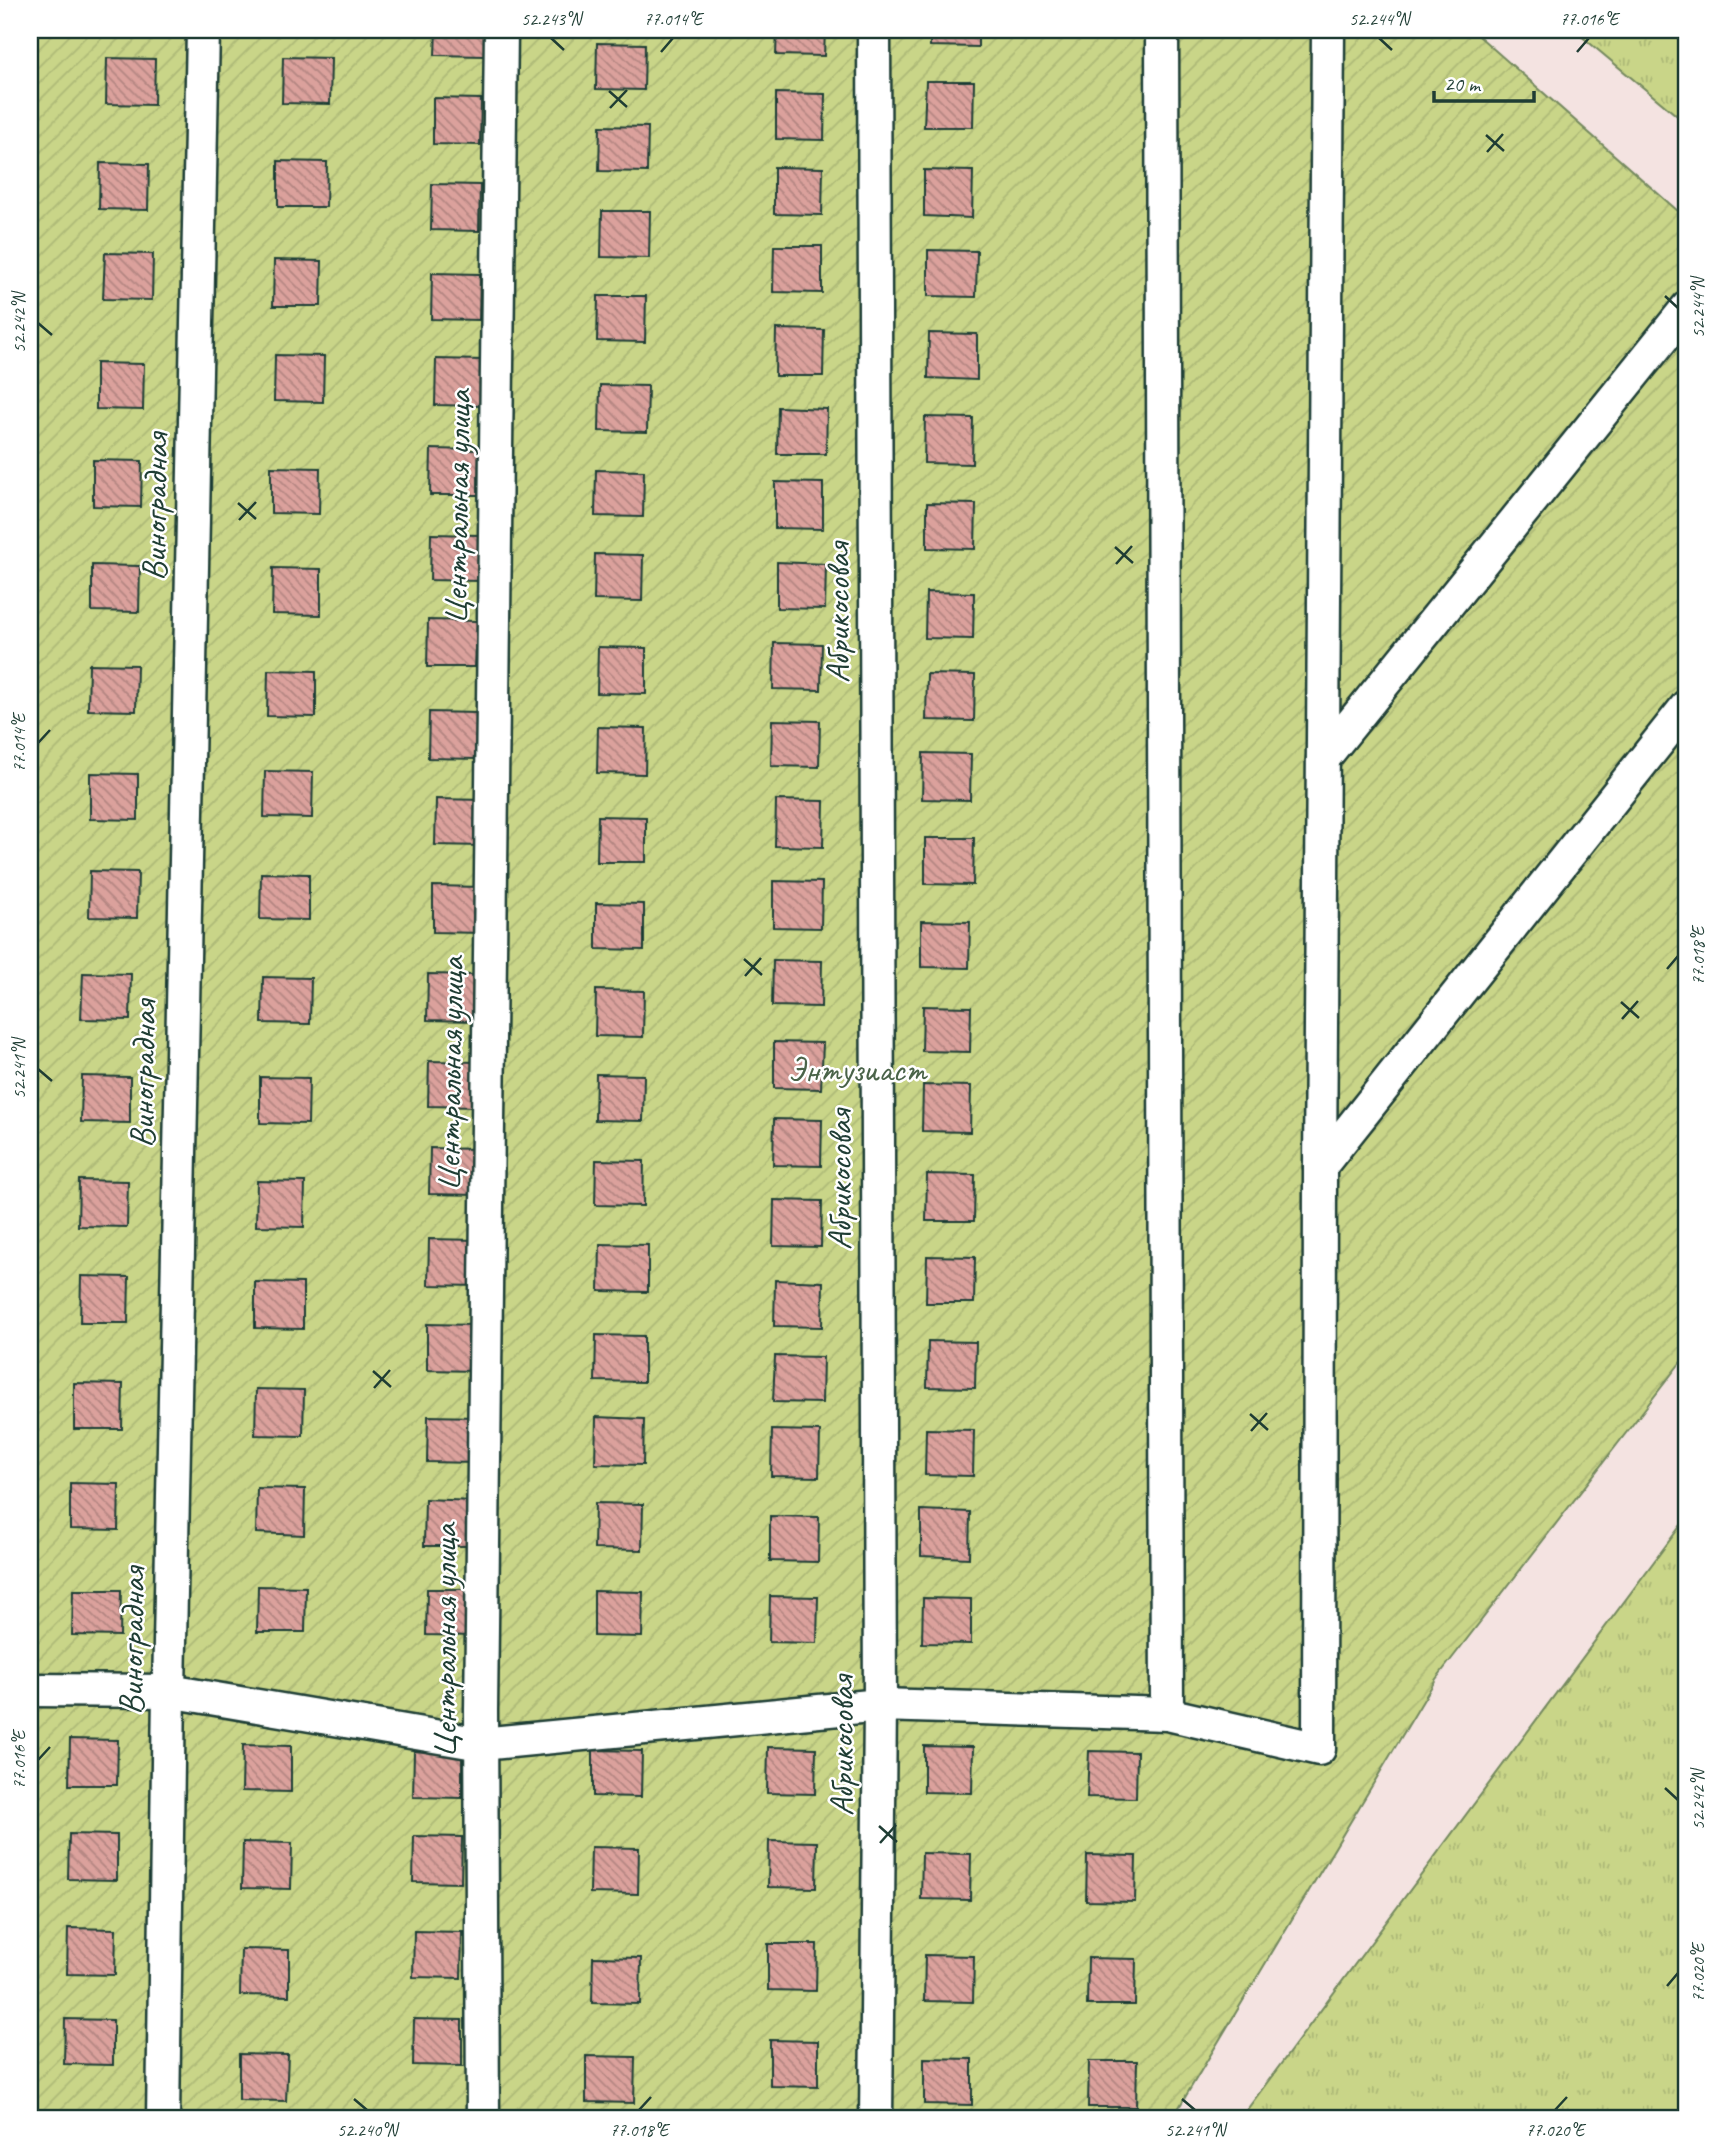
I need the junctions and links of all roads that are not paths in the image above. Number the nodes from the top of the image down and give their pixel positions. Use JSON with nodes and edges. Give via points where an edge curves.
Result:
{"nodes":[{"id":1,"x":203,"y":30,"type":"edge"},
{"id":2,"x":501,"y":30,"type":"edge"},
{"id":3,"x":874,"y":30,"type":"edge"},
{"id":4,"x":1162,"y":30,"type":"edge"},
{"id":5,"x":1328,"y":30,"type":"edge"},
{"id":6,"x":1687,"y":308,"type":"edge"},
{"id":7,"x":1687,"y":706,"type":"edge"},
{"id":8,"x":1323,"y":759,"type":"junction"},
{"id":9,"x":1320,"y":1167,"type":"junction"},
{"id":10,"x":30,"y":1690,"type":"edge"},
{"id":11,"x":169,"y":1691,"type":"junction"},
{"id":12,"x":880,"y":1705,"type":"junction"},
{"id":13,"x":1167,"y":1714,"type":"junction"},
{"id":14,"x":481,"y":1744,"type":"junction"},
{"id":15,"x":163,"y":2119,"type":"edge"},
{"id":16,"x":483,"y":2119,"type":"edge"},
{"id":17,"x":876,"y":2119,"type":"edge"}],
"edges":[{"from":1,"to":11,"type":"street","name":"Виноградная"},
{"from":2,"to":14,"type":"street","name":"Центральная улица"},
{"from":3,"to":12,"type":"street","name":"Абрикосовая"},
{"from":4,"to":13,"type":"street"},
{"from":5,"to":8,"type":"street"},
{"from":6,"to":8,"type":"street"},
{"from":7,"to":9,"type":"street"},
{"from":8,"to":9,"type":"street"},
{"from":9,"to":13,"type":"street","via":[[1319,1749]]},
{"from":10,"to":11,"type":"street"},
{"from":11,"to":14,"type":"street"},
{"from":11,"to":15,"type":"street","name":"Виноградная"},
{"from":12,"to":13,"type":"street"},
{"from":12,"to":14,"type":"street"},
{"from":12,"to":17,"type":"street","name":"Абрикосовая"},
{"from":14,"to":16,"type":"street","name":"Центральная улица"}]}
